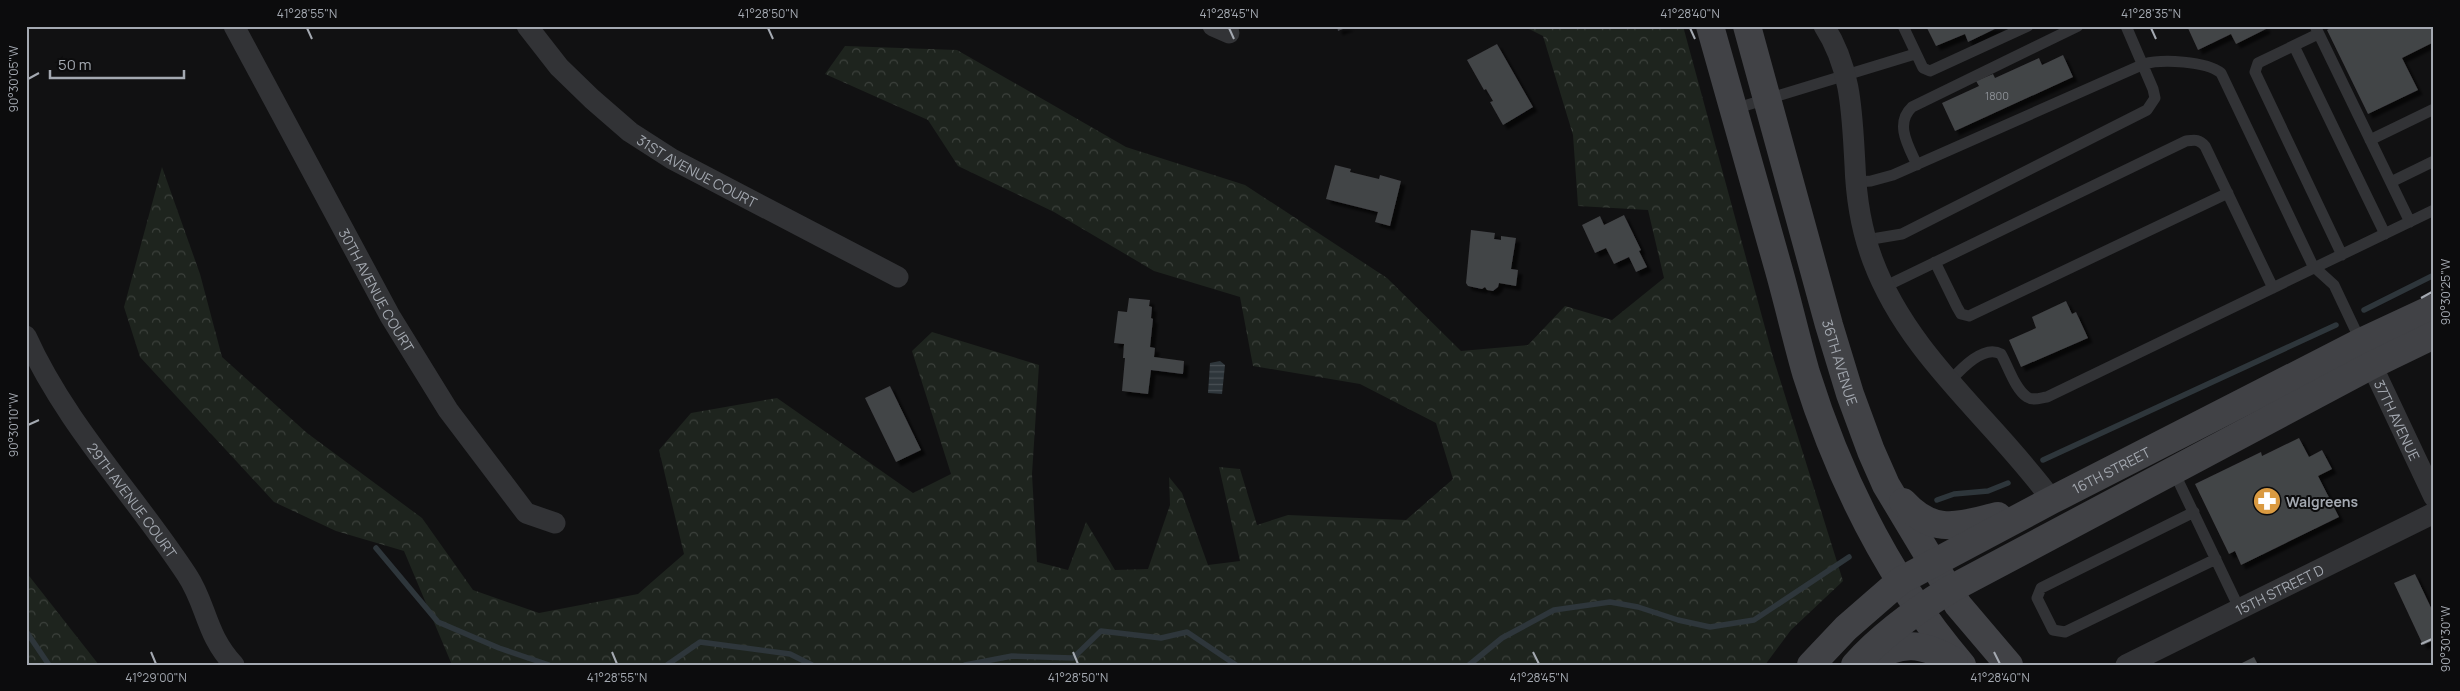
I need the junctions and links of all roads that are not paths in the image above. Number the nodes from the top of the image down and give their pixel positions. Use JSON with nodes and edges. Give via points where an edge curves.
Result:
{"nodes":[{"id":1,"x":234,"y":26,"type":"edge"},
{"id":2,"x":527,"y":26,"type":"edge"},
{"id":3,"x":1710,"y":26,"type":"edge"},
{"id":4,"x":1747,"y":26,"type":"edge"},
{"id":5,"x":1824,"y":26,"type":"edge"},
{"id":6,"x":1903,"y":26,"type":"edge"},
{"id":7,"x":2028,"y":26,"type":"edge"},
{"id":8,"x":2078,"y":26,"type":"edge"},
{"id":9,"x":2126,"y":26,"type":"edge"},
{"id":10,"x":2316,"y":30,"type":"edge"},
{"id":11,"x":2294,"y":46,"type":"junction"},
{"id":12,"x":1916,"y":54,"type":"junction"},
{"id":13,"x":2144,"y":64,"type":"junction"},
{"id":14,"x":1847,"y":76,"type":"junction"},
{"id":15,"x":1768,"y":99,"type":"junction"},
{"id":16,"x":2434,"y":108,"type":"edge"},
{"id":17,"x":1734,"y":109,"type":"junction"},
{"id":18,"x":2370,"y":140,"type":"junction"},
{"id":19,"x":2434,"y":161,"type":"edge"},
{"id":20,"x":1917,"y":165,"type":"junction"},
{"id":21,"x":1857,"y":182,"type":"junction"},
{"id":22,"x":2391,"y":182,"type":"junction"},
{"id":23,"x":2228,"y":193,"type":"junction"},
{"id":24,"x":2434,"y":210,"type":"edge"},
{"id":25,"x":2410,"y":222,"type":"junction"},
{"id":26,"x":2384,"y":234,"type":"junction"},
{"id":27,"x":1866,"y":240,"type":"junction"},
{"id":28,"x":2342,"y":255,"type":"junction"},
{"id":29,"x":1935,"y":262,"type":"junction"},
{"id":30,"x":2315,"y":268,"type":"junction"},
{"id":31,"x":898,"y":277,"type":"dead end"},
{"id":32,"x":1884,"y":287,"type":"junction"},
{"id":33,"x":2273,"y":288,"type":"junction"},
{"id":34,"x":2434,"y":308,"type":"edge"},
{"id":35,"x":2434,"y":335,"type":"edge"},
{"id":36,"x":26,"y":336,"type":"edge"},
{"id":37,"x":2366,"y":354,"type":"junction"},
{"id":38,"x":1950,"y":380,"type":"junction"},
{"id":39,"x":2174,"y":472,"type":"junction"},
{"id":40,"x":1886,"y":485,"type":"junction"},
{"id":41,"x":2434,"y":497,"type":"edge"},
{"id":42,"x":2045,"y":503,"type":"junction"},
{"id":43,"x":2194,"y":512,"type":"junction"},
{"id":44,"x":2434,"y":513,"type":"edge"},
{"id":45,"x":555,"y":523,"type":"dead end"},
{"id":46,"x":2216,"y":559,"type":"junction"},
{"id":47,"x":1933,"y":562,"type":"junction"},
{"id":48,"x":1900,"y":580,"type":"junction"},
{"id":49,"x":1949,"y":590,"type":"junction"},
{"id":50,"x":2239,"y":608,"type":"junction"},
{"id":51,"x":1917,"y":610,"type":"junction"},
{"id":52,"x":234,"y":665,"type":"edge"},
{"id":53,"x":1811,"y":665,"type":"edge"},
{"id":54,"x":1855,"y":665,"type":"edge"},
{"id":55,"x":1861,"y":665,"type":"edge"},
{"id":56,"x":1962,"y":665,"type":"edge"},
{"id":57,"x":2009,"y":665,"type":"edge"},
{"id":58,"x":2126,"y":665,"type":"edge"}],
"edges":[{"from":1,"to":45,"type":"street","name":"30TH AVENUE COURT","via":[[390,316],[448,410],[526,513]]},
{"from":2,"to":31,"type":"street","name":"31ST AVENUE COURT","via":[[559,67],[630,132],[672,159]]},
{"from":3,"to":17,"type":"main road"},
{"from":4,"to":15,"type":"main road","name":"36TH AVENUE"},
{"from":5,"to":14,"type":"street"},
{"from":6,"to":12,"type":"lane"},
{"from":7,"to":12,"type":"lane","via":[[1935,71],[1923,68]]},
{"from":8,"to":20,"type":"lane","via":[[1912,107],[1903,122],[1904,135]]},
{"from":9,"to":13,"type":"lane"},
{"from":10,"to":11,"type":"lane"},
{"from":10,"to":18,"type":"lane"},
{"from":11,"to":26,"type":"lane"},
{"from":11,"to":28,"type":"lane","via":[[2258,63],[2255,72]]},
{"from":12,"to":14,"type":"lane"},
{"from":13,"to":20,"type":"lane"},
{"from":13,"to":27,"type":"lane","via":[[2155,98],[2147,110],[1902,234]]},
{"from":13,"to":30,"type":"lane","via":[[2207,65],[2220,73]]},
{"from":14,"to":15,"type":"lane"},
{"from":14,"to":21,"type":"street","via":[[1853,112]]},
{"from":15,"to":17,"type":"lane"},
{"from":15,"to":40,"type":"main road","name":"36TH AVENUE","via":[[1850,394]]},
{"from":16,"to":18,"type":"lane"},
{"from":17,"to":48,"type":"main road","via":[[1806,373],[1828,436],[1854,496]]},
{"from":18,"to":22,"type":"lane"},
{"from":19,"to":22,"type":"lane"},
{"from":20,"to":21,"type":"lane","via":[[1871,182]]},
{"from":21,"to":27,"type":"street"},
{"from":22,"to":25,"type":"lane"},
{"from":23,"to":29,"type":"lane","via":[[2206,146],[2201,141],[2186,142]]},
{"from":23,"to":29,"type":"lane","via":[[1969,316],[1961,314]]},
{"from":23,"to":33,"type":"lane"},
{"from":24,"to":25,"type":"lane"},
{"from":25,"to":26,"type":"lane"},
{"from":26,"to":28,"type":"lane"},
{"from":27,"to":32,"type":"street"},
{"from":28,"to":30,"type":"lane"},
{"from":29,"to":32,"type":"lane"},
{"from":30,"to":33,"type":"lane"},
{"from":30,"to":37,"type":"lane","via":[[2334,285]]},
{"from":32,"to":38,"type":"street","via":[[1896,313],[1915,340]]},
{"from":33,"to":38,"type":"lane","via":[[2035,400],[2027,398],[2001,354],[1996,351],[1975,359]]},
{"from":34,"to":37,"type":"main road","name":"16TH STREET"},
{"from":35,"to":37,"type":"main road","name":"16TH STREET"},
{"from":36,"to":52,"type":"street","name":"29TH AVENUE COURT","via":[[60,399],[188,576],[215,641]]},
{"from":37,"to":39,"type":"main road","name":"16TH STREET"},
{"from":37,"to":41,"type":"street","name":"37TH AVENUE"},
{"from":37,"to":42,"type":"main road","name":"16TH STREET"},
{"from":38,"to":42,"type":"street","via":[[2033,474]]},
{"from":39,"to":43,"type":"lane"},
{"from":39,"to":49,"type":"main road","name":"16TH STREET"},
{"from":40,"to":42,"type":"main road","via":[[1919,518],[1940,526],[1957,526]]},
{"from":40,"to":47,"type":"main road","name":"36TH AVENUE"},
{"from":42,"to":47,"type":"main road","name":"16TH STREET"},
{"from":43,"to":46,"type":"lane"},
{"from":43,"to":46,"type":"lane","via":[[2041,588],[2037,598],[2054,630],[2064,632]]},
{"from":44,"to":50,"type":"street","name":"15TH STREET D"},
{"from":46,"to":50,"type":"lane"},
{"from":47,"to":48,"type":"main road","name":"16TH STREET"},
{"from":47,"to":49,"type":"main road","name":"36TH AVENUE"},
{"from":48,"to":51,"type":"main road"},
{"from":48,"to":53,"type":"main road","name":"16TH STREET","via":[[1846,628]]},
{"from":49,"to":51,"type":"main road","name":"16TH STREET"},
{"from":49,"to":57,"type":"main road","name":"36TH AVENUE","via":[[1983,637]]},
{"from":50,"to":58,"type":"street","name":"15TH STREET D"},
{"from":51,"to":54,"type":"main road","name":"16TH STREET","via":[[1868,650]]},
{"from":51,"to":56,"type":"main road"},
{"from":55,"to":56,"type":"main road","via":[[1893,647],[1908,645],[1928,647]]}]}
